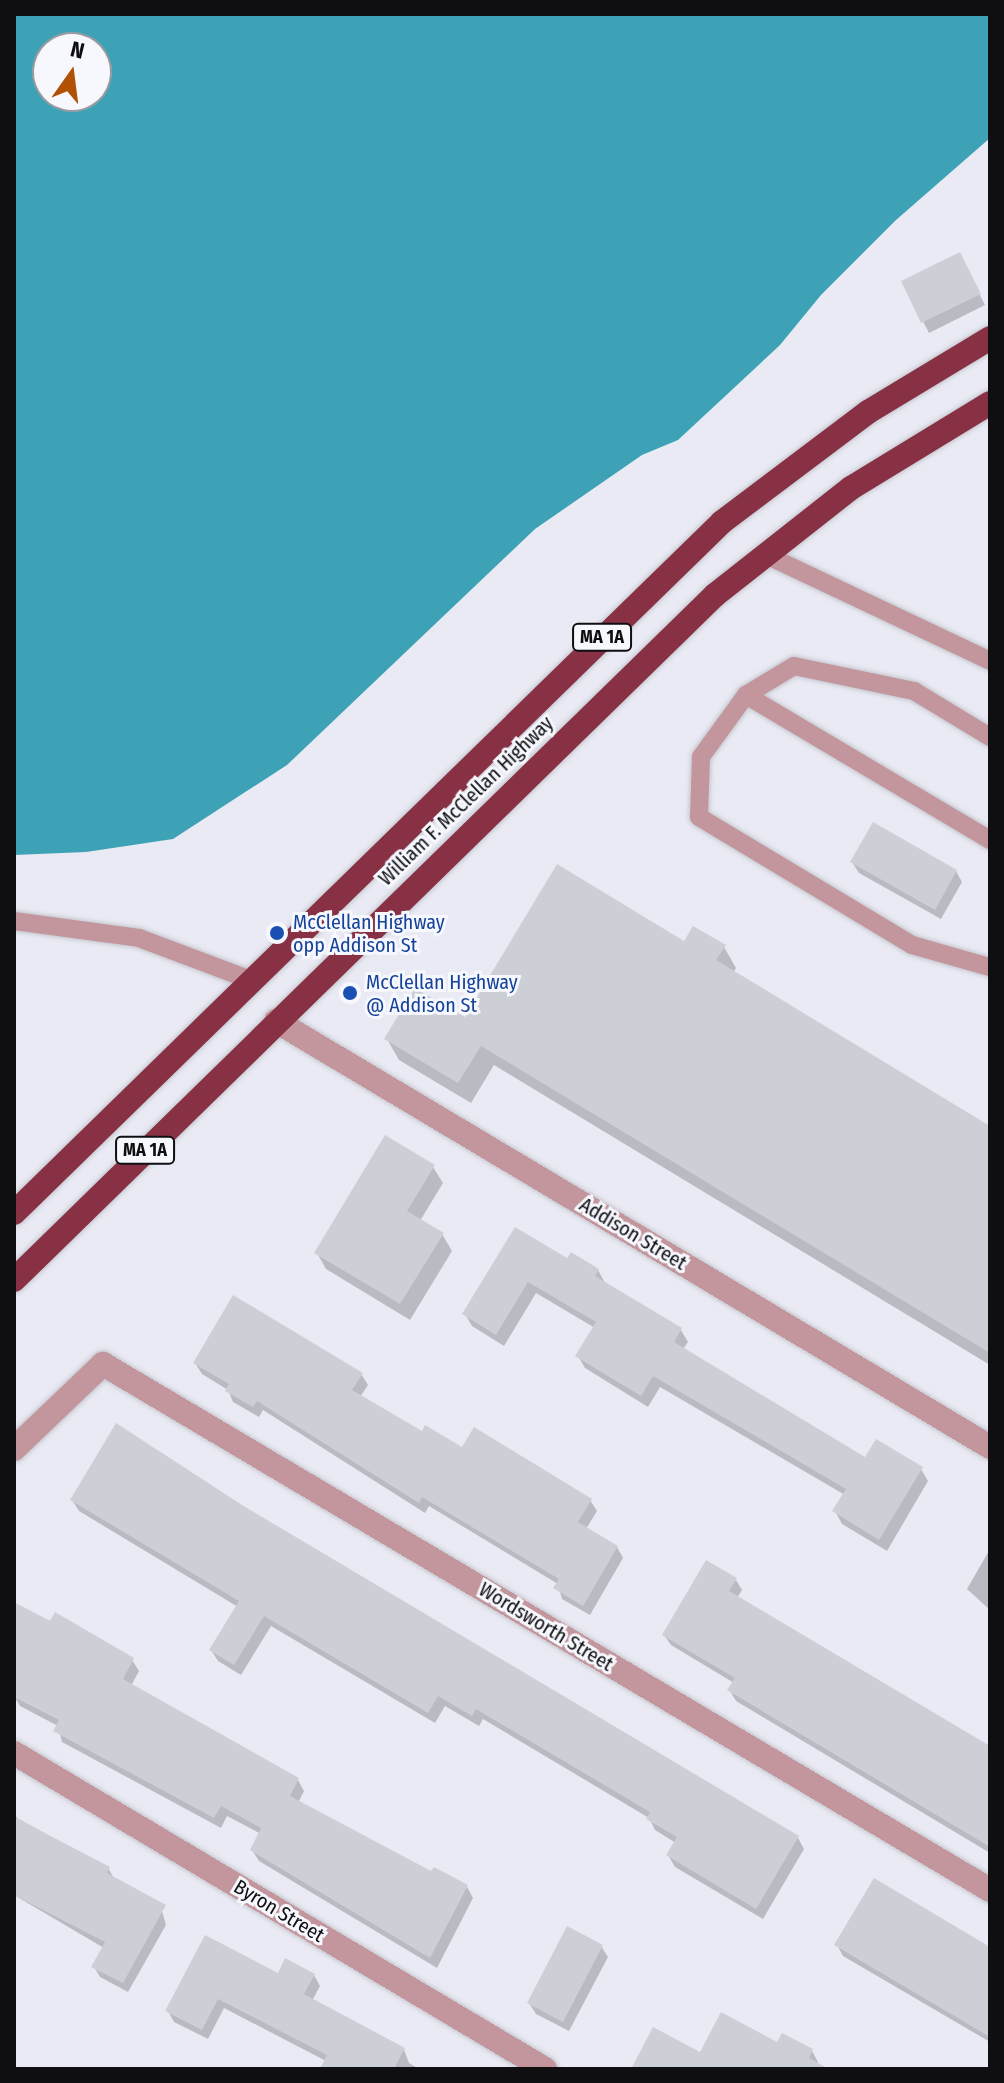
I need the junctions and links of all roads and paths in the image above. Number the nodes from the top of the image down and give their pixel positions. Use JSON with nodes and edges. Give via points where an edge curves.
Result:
{"nodes":[{"id":1,"x":990,"y":338,"type":"edge"},
{"id":2,"x":990,"y":403,"type":"edge"},
{"id":3,"x":764,"y":554,"type":"junction"},
{"id":4,"x":990,"y":661,"type":"edge"},
{"id":5,"x":746,"y":695,"type":"junction"},
{"id":6,"x":990,"y":737,"type":"edge"},
{"id":7,"x":990,"y":840,"type":"edge"},
{"id":8,"x":14,"y":921,"type":"edge"},
{"id":9,"x":990,"y":967,"type":"edge"},
{"id":10,"x":251,"y":980,"type":"junction"},
{"id":11,"x":276,"y":1021,"type":"junction"},
{"id":12,"x":14,"y":1213,"type":"edge"},
{"id":13,"x":14,"y":1280,"type":"edge"},
{"id":14,"x":990,"y":1447,"type":"edge"},
{"id":15,"x":14,"y":1449,"type":"edge"},
{"id":16,"x":14,"y":1753,"type":"edge"},
{"id":17,"x":990,"y":1890,"type":"edge"},
{"id":18,"x":545,"y":2069,"type":"edge"}],
"edges":[{"from":1,"to":10,"type":"highway","name":"William F. McClellan Highway","number":"MA 1A","via":[[868,412],[722,522]]},
{"from":2,"to":3,"type":"highway","name":"William F. McClellan Highway","number":"MA 1A","via":[[881,467]]},
{"from":3,"to":4,"type":"lane"},
{"from":3,"to":11,"type":"highway","name":"William F. McClellan Highway","number":"MA 1A","via":[[671,635]]},
{"from":5,"to":6,"type":"lane","via":[[794,666],[914,691]]},
{"from":5,"to":7,"type":"lane"},
{"from":5,"to":9,"type":"lane","via":[[701,757],[699,817],[912,945]]},
{"from":8,"to":10,"type":"lane","via":[[139,938]]},
{"from":10,"to":12,"type":"highway","name":"William F. McClellan Highway","number":"MA 1A"},
{"from":11,"to":13,"type":"highway","name":"William F. McClellan Highway","number":"MA 1A"},
{"from":11,"to":14,"type":"street","name":"Addison Street"},
{"from":15,"to":17,"type":"street","name":"Wordsworth Street","via":[[103,1364]]},
{"from":16,"to":18,"type":"street","name":"Byron Street"}]}
